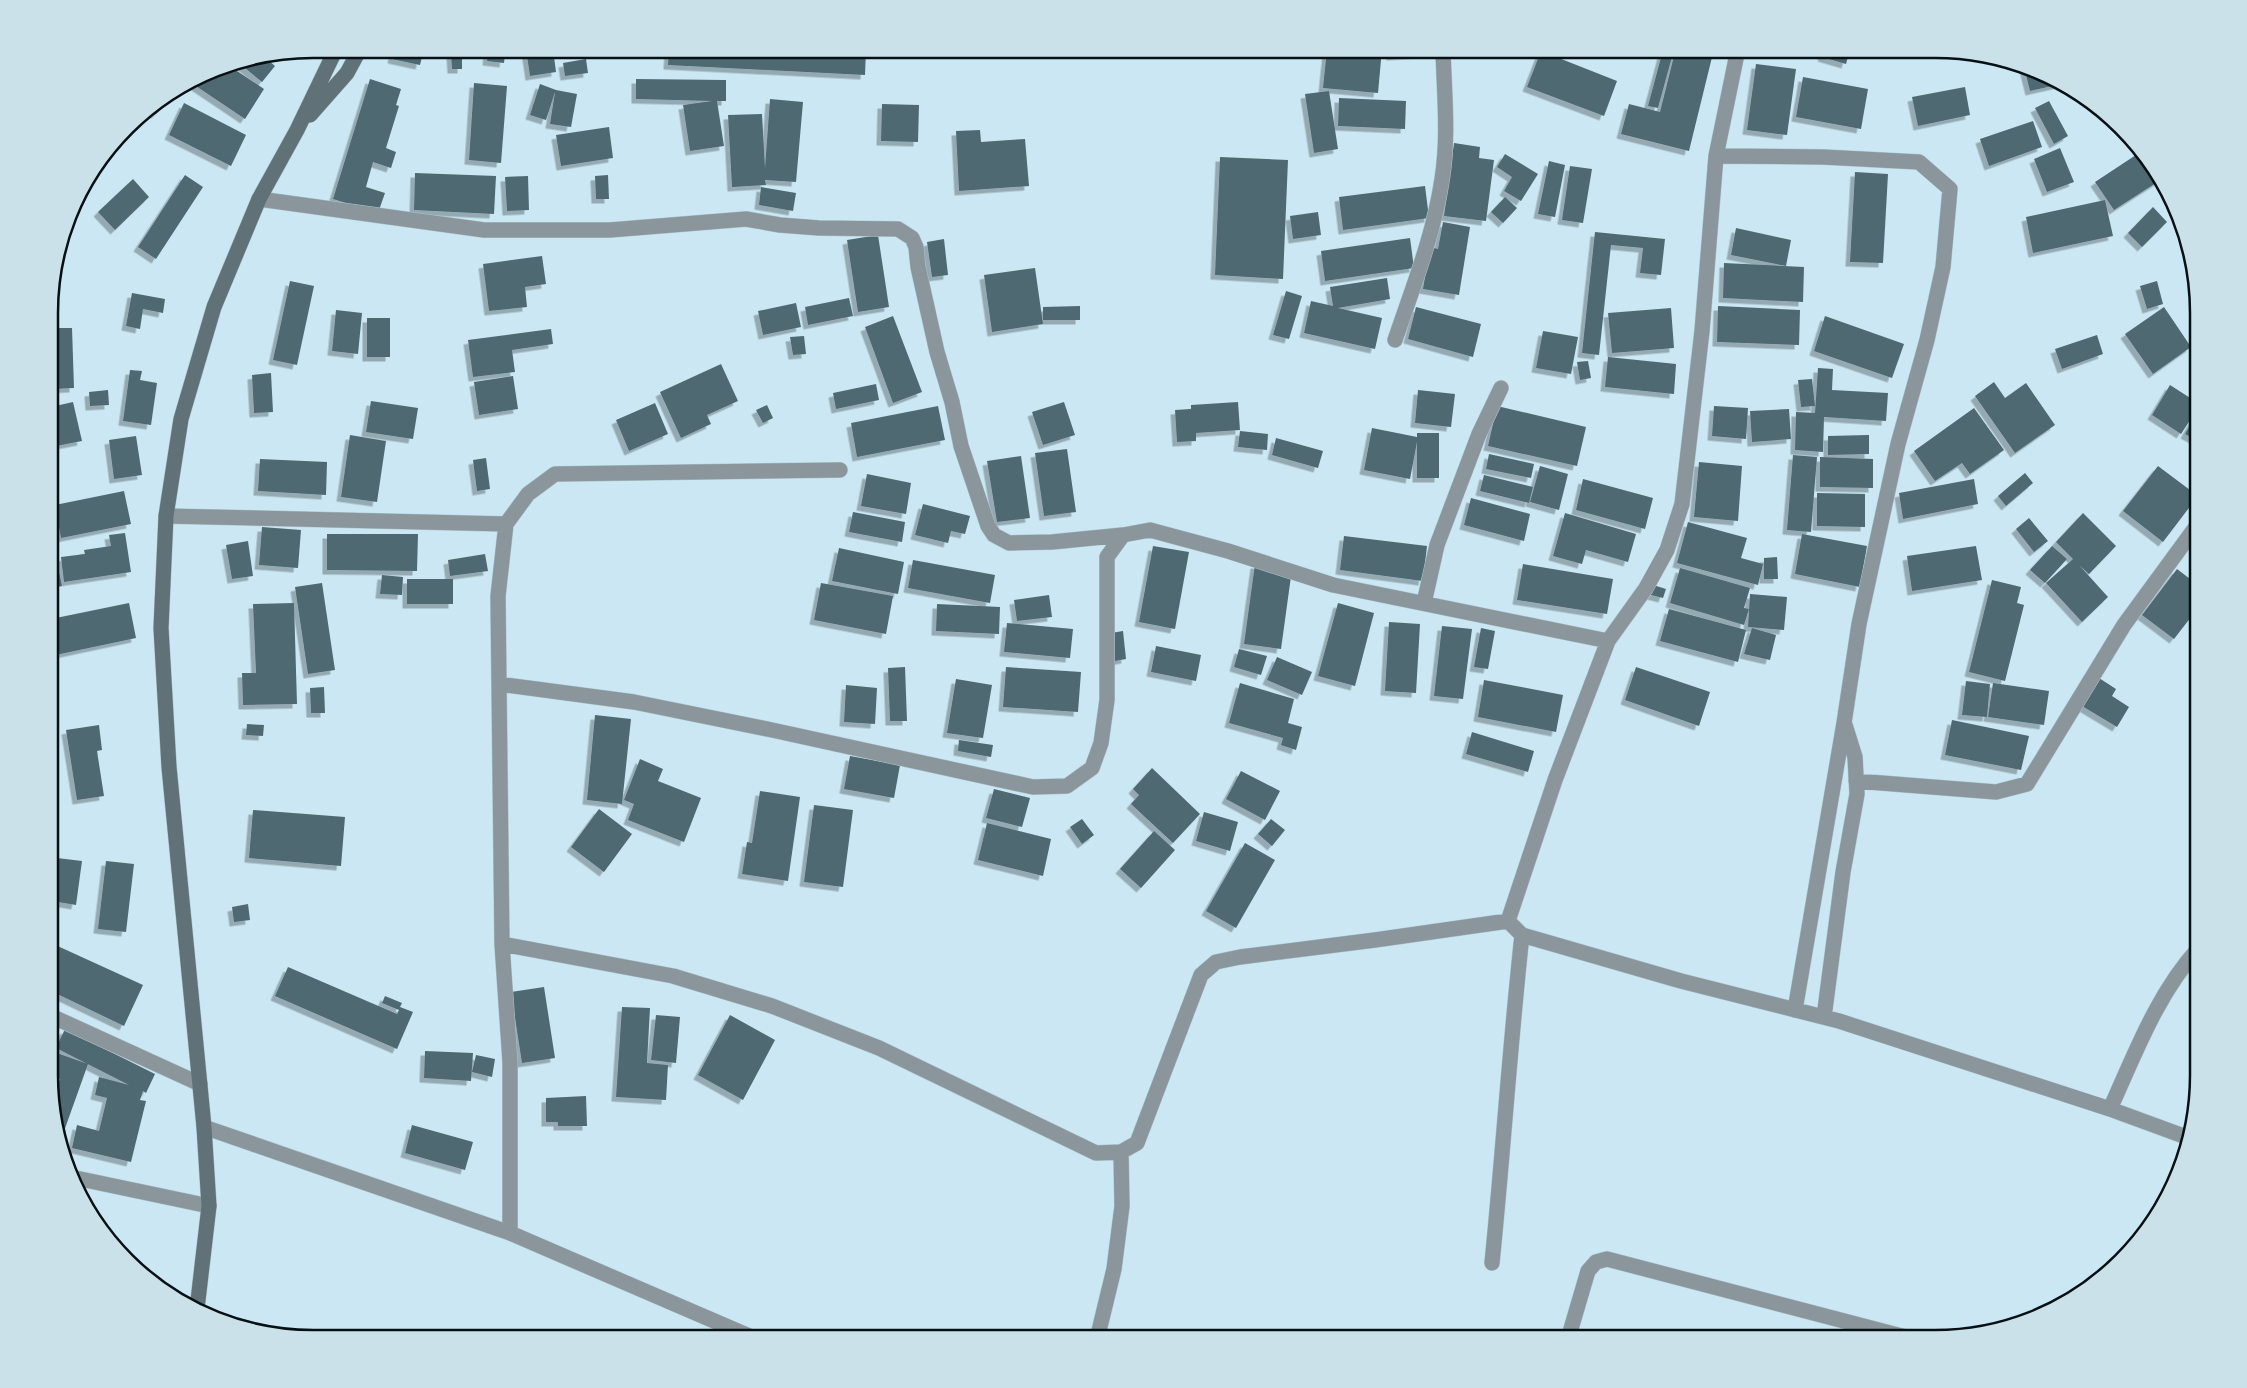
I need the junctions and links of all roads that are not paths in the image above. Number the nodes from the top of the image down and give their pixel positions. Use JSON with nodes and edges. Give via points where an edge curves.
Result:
{"nodes":[{"id":1,"x":332,"y":58,"type":"edge"},
{"id":2,"x":355,"y":58,"type":"edge"},
{"id":3,"x":1443,"y":58,"type":"edge"},
{"id":4,"x":1736,"y":58,"type":"edge"},
{"id":5,"x":298,"y":130,"type":"junction"},
{"id":6,"x":1716,"y":156,"type":"junction"},
{"id":7,"x":259,"y":199,"type":"junction"},
{"id":8,"x":1395,"y":340,"type":"dead end"},
{"id":9,"x":1501,"y":388,"type":"dead end"},
{"id":10,"x":840,"y":470,"type":"dead end"},
{"id":11,"x":166,"y":516,"type":"junction"},
{"id":12,"x":506,"y":524,"type":"junction"},
{"id":13,"x":2190,"y":535,"type":"edge"},
{"id":14,"x":1123,"y":536,"type":"junction"},
{"id":15,"x":1424,"y":604,"type":"junction"},
{"id":16,"x":1608,"y":641,"type":"junction"},
{"id":17,"x":499,"y":684,"type":"junction"},
{"id":18,"x":1844,"y":723,"type":"junction"},
{"id":19,"x":1856,"y":781,"type":"junction"},
{"id":20,"x":1508,"y":921,"type":"junction"},
{"id":21,"x":1522,"y":935,"type":"junction"},
{"id":22,"x":502,"y":944,"type":"junction"},
{"id":23,"x":2190,"y":957,"type":"edge"},
{"id":24,"x":1795,"y":1010,"type":"junction"},
{"id":25,"x":1824,"y":1017,"type":"junction"},
{"id":26,"x":58,"y":1019,"type":"edge"},
{"id":27,"x":200,"y":1084,"type":"junction"},
{"id":28,"x":2110,"y":1109,"type":"junction"},
{"id":29,"x":204,"y":1127,"type":"junction"},
{"id":30,"x":2183,"y":1136,"type":"edge"},
{"id":31,"x":1121,"y":1152,"type":"junction"},
{"id":32,"x":80,"y":1180,"type":"edge"},
{"id":33,"x":209,"y":1206,"type":"junction"},
{"id":34,"x":510,"y":1233,"type":"junction"},
{"id":35,"x":1492,"y":1264,"type":"dead end"},
{"id":36,"x":198,"y":1303,"type":"edge"},
{"id":37,"x":735,"y":1330,"type":"edge"},
{"id":38,"x":1099,"y":1330,"type":"edge"},
{"id":39,"x":1571,"y":1330,"type":"edge"},
{"id":40,"x":1878,"y":1330,"type":"edge"}],
"edges":[{"from":1,"to":5,"type":"main road"},
{"from":2,"to":5,"type":"main road"},
{"from":3,"to":8,"type":"street","via":[[1446,127],[1442,178],[1425,254]]},
{"from":4,"to":6,"type":"street"},
{"from":5,"to":7,"type":"main road"},
{"from":6,"to":16,"type":"street","via":[[1702,331],[1682,504],[1667,550],[1646,588]]},
{"from":6,"to":18,"type":"street","via":[[1919,162],[1950,189],[1943,267],[1898,444],[1859,624]]},
{"from":7,"to":11,"type":"main road","via":[[214,307],[181,419]]},
{"from":7,"to":14,"type":"street","via":[[484,230],[610,230],[746,219],[819,228],[898,229],[912,238],[916,247],[937,352],[961,446],[994,535],[1009,543]]},
{"from":9,"to":15,"type":"street","via":[[1479,434],[1437,545]]},
{"from":10,"to":12,"type":"street","via":[[555,474],[528,494]]},
{"from":11,"to":12,"type":"street"},
{"from":11,"to":27,"type":"main road","via":[[161,628],[168,757]]},
{"from":12,"to":17,"type":"street","via":[[498,596]]},
{"from":13,"to":19,"type":"street","via":[[2124,625],[2027,784],[1996,792]]},
{"from":14,"to":15,"type":"street","via":[[1150,530],[1332,585]]},
{"from":14,"to":17,"type":"street","via":[[1107,557],[1107,700],[1102,743],[1092,768],[1067,786],[1033,787],[634,702]]},
{"from":15,"to":16,"type":"street"},
{"from":16,"to":20,"type":"street"},
{"from":17,"to":22,"type":"street"},
{"from":18,"to":19,"type":"street","via":[[1855,758]]},
{"from":18,"to":24,"type":"street"},
{"from":19,"to":25,"type":"street"},
{"from":20,"to":21,"type":"street"},
{"from":20,"to":31,"type":"street","via":[[1240,956],[1216,962],[1201,975],[1137,1142]]},
{"from":21,"to":24,"type":"street"},
{"from":21,"to":35,"type":"street"},
{"from":22,"to":31,"type":"street","via":[[673,976],[772,1006],[879,1048],[1096,1153]]},
{"from":22,"to":34,"type":"street","via":[[510,1062]]},
{"from":23,"to":28,"type":"street","via":[[2178,970],[2146,1029]]},
{"from":24,"to":25,"type":"street"},
{"from":25,"to":28,"type":"street"},
{"from":26,"to":27,"type":"street"},
{"from":27,"to":29,"type":"main road"},
{"from":28,"to":30,"type":"street"},
{"from":29,"to":33,"type":"main road"},
{"from":29,"to":34,"type":"street"},
{"from":31,"to":38,"type":"street","via":[[1122,1206],[1114,1269]]},
{"from":32,"to":33,"type":"street"},
{"from":33,"to":36,"type":"main road"},
{"from":34,"to":37,"type":"street"},
{"from":39,"to":40,"type":"street","via":[[1588,1272],[1596,1262],[1607,1259]]}]}
